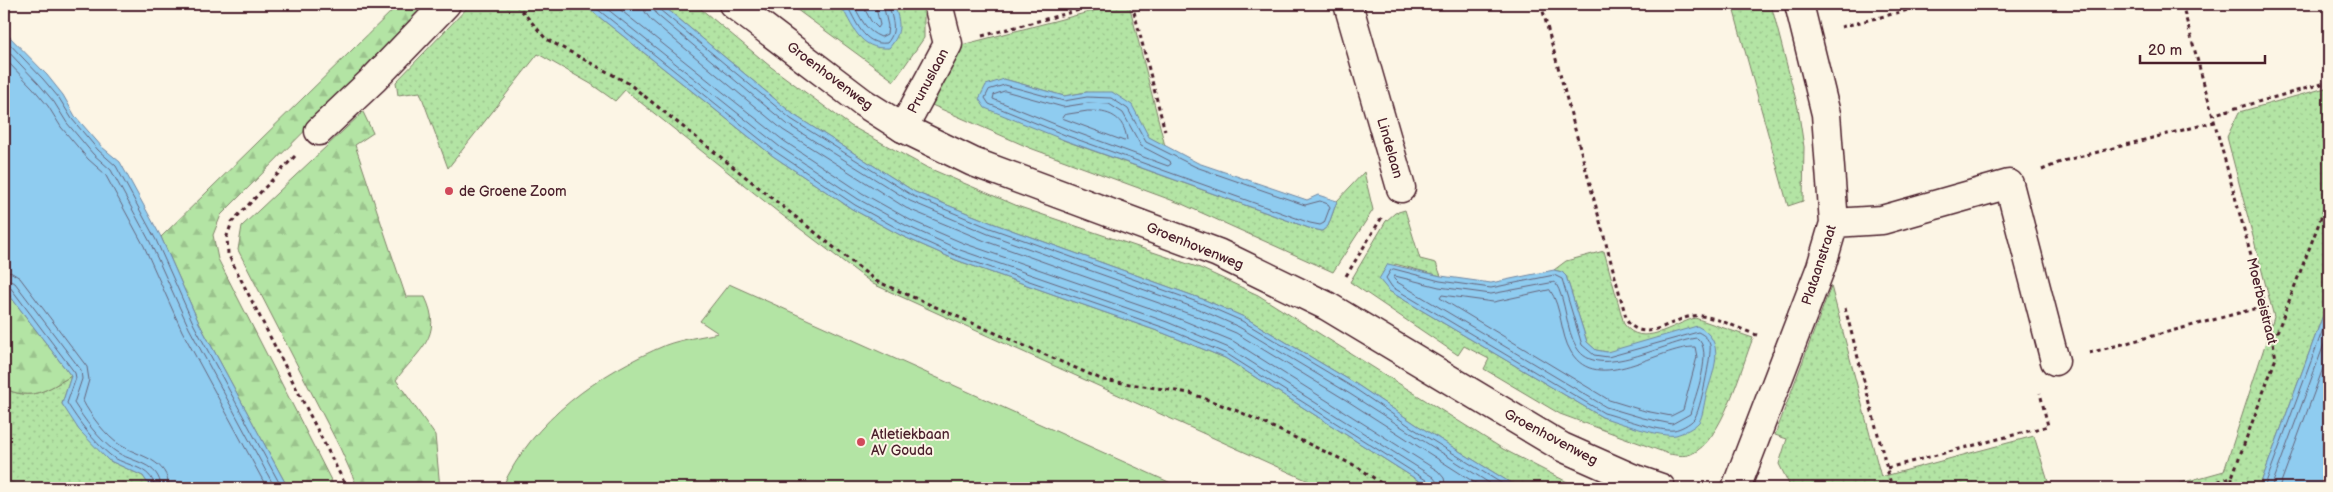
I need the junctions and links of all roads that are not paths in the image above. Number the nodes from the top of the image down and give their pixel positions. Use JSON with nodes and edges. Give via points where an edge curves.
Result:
{"nodes":[{"id":1,"x":446,"y":4,"type":"edge"},
{"id":2,"x":733,"y":4,"type":"edge"},
{"id":3,"x":938,"y":4,"type":"edge"},
{"id":4,"x":1348,"y":4,"type":"edge"},
{"id":5,"x":1799,"y":4,"type":"edge"},
{"id":6,"x":904,"y":128,"type":"junction"},
{"id":7,"x":319,"y":132,"type":"road end"},
{"id":8,"x":1401,"y":188,"type":"road end"},
{"id":9,"x":1834,"y":223,"type":"junction"},
{"id":10,"x":2055,"y":361,"type":"dead end"},
{"id":11,"x":1661,"y":488,"type":"edge"},
{"id":12,"x":1736,"y":488,"type":"edge"}],
"edges":[{"from":1,"to":7,"type":"street"},
{"from":2,"to":6,"type":"street","name":"Groenhovenweg","via":[[862,102]]},
{"from":3,"to":6,"type":"street","name":"Prunuslaan","via":[[948,44]]},
{"from":4,"to":8,"type":"street","name":"Lindelaan"},
{"from":5,"to":9,"type":"street","name":"Plataanstraat","via":[[1826,114]]},
{"from":6,"to":11,"type":"street","name":"Groenhovenweg","via":[[973,162],[1218,253],[1327,306],[1562,446]]},
{"from":9,"to":10,"type":"street","via":[[1882,220],[2009,184]]},
{"from":9,"to":12,"type":"street","name":"Plataanstraat","via":[[1822,267]]}]}
